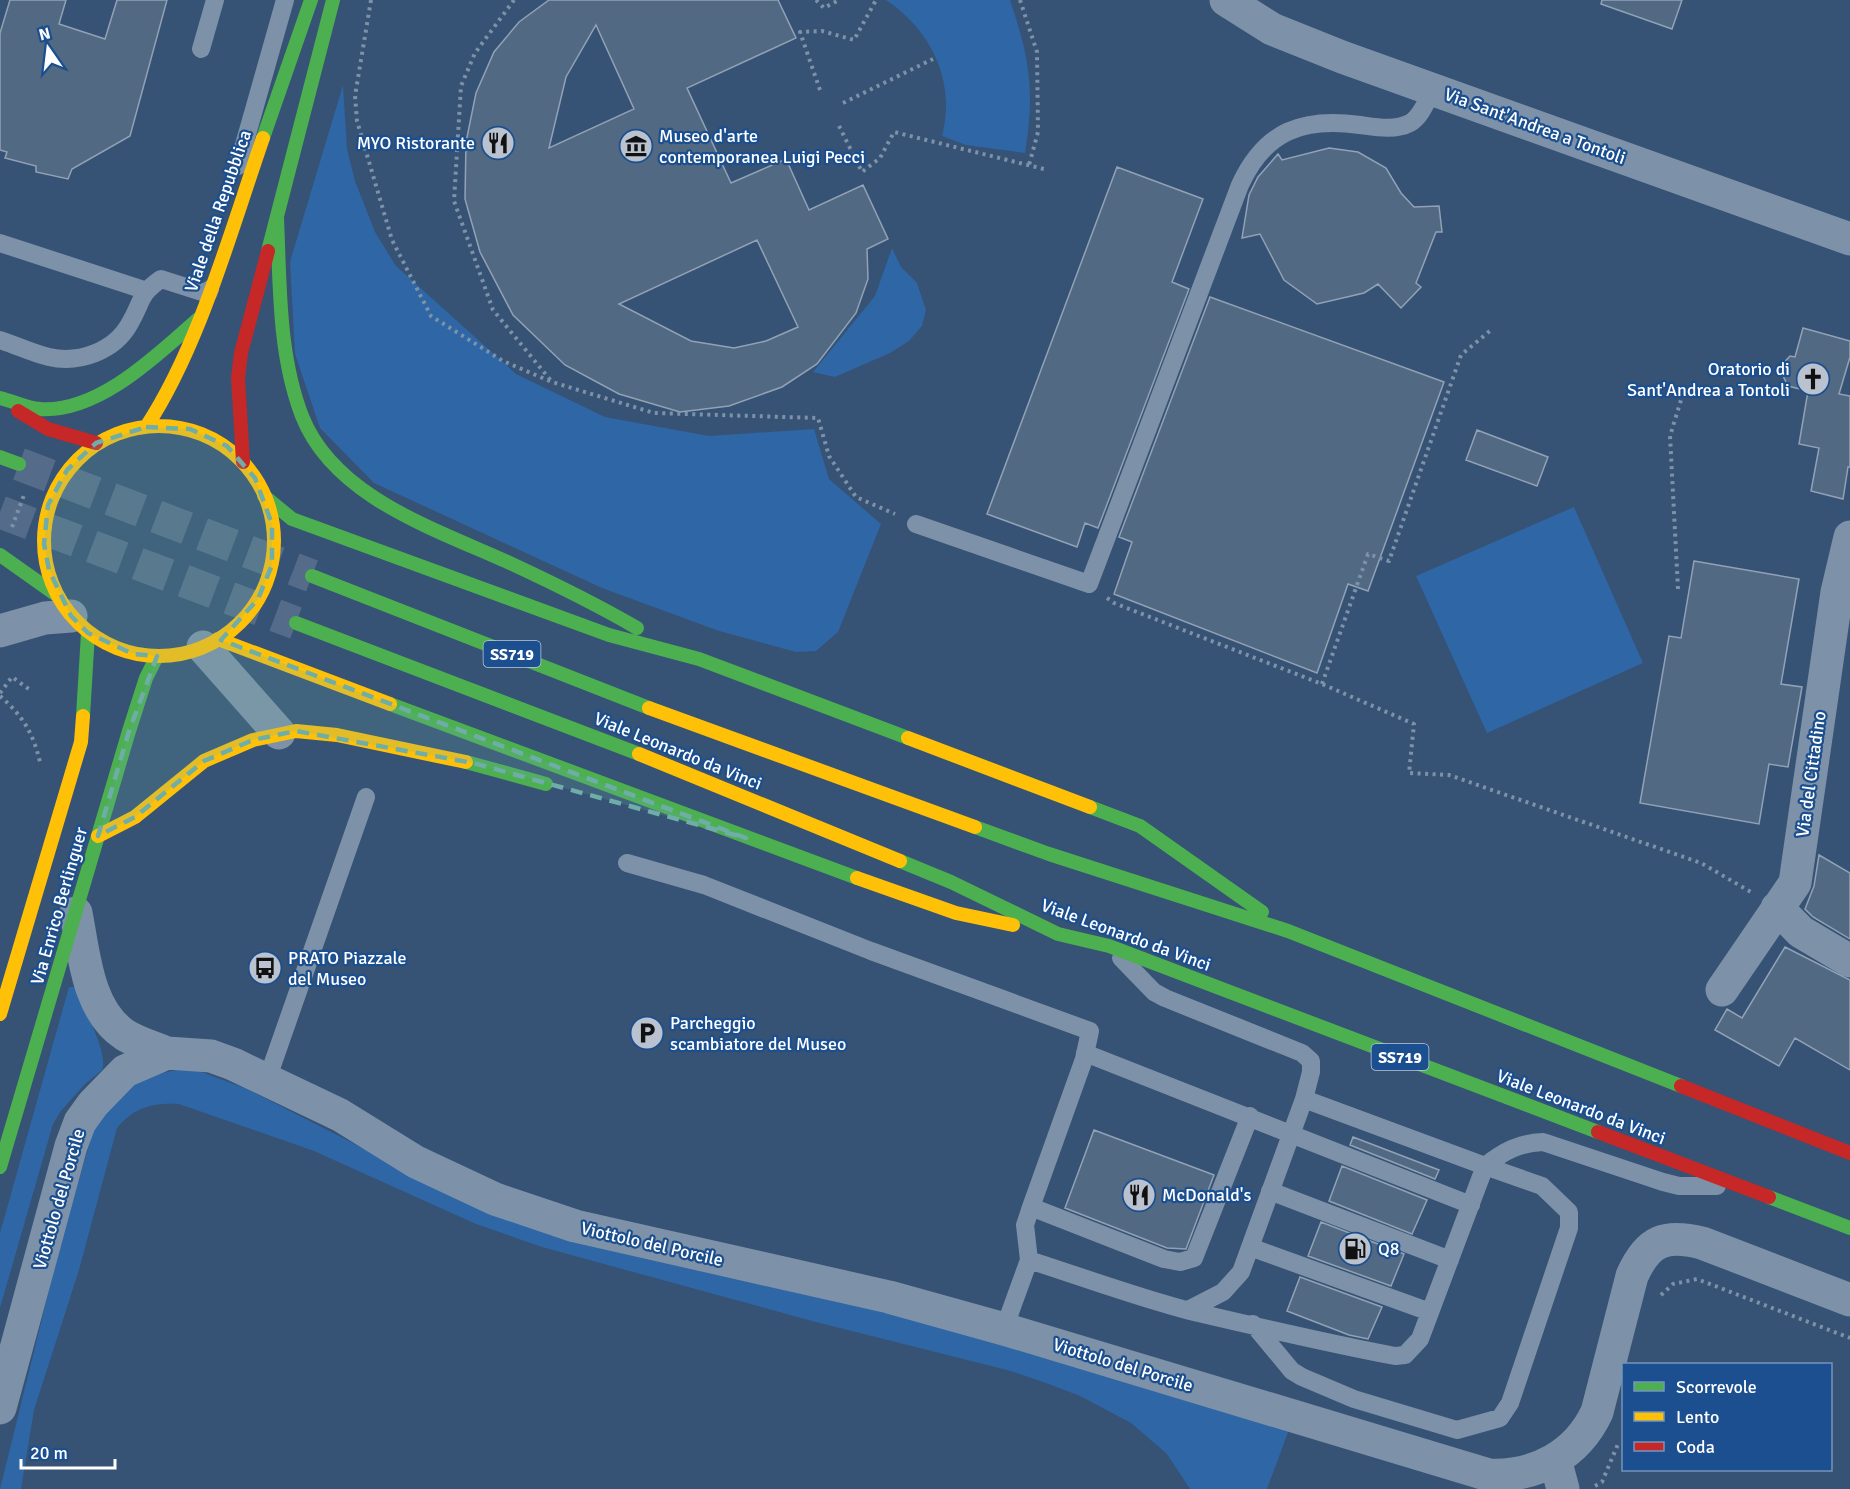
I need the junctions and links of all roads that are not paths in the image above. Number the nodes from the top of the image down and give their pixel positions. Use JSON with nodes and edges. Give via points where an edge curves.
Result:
{"nodes":[{"id":1,"x":214,"y":0,"type":"edge"},
{"id":2,"x":285,"y":0,"type":"edge"},
{"id":3,"x":311,"y":0,"type":"edge"},
{"id":4,"x":333,"y":0,"type":"edge"},
{"id":5,"x":1226,"y":0,"type":"edge"},
{"id":6,"x":344,"y":17,"type":"dead end"},
{"id":7,"x":201,"y":49,"type":"dead end"},
{"id":8,"x":1433,"y":89,"type":"junction"},
{"id":9,"x":289,"y":173,"type":"junction"},
{"id":10,"x":277,"y":218,"type":"junction"},
{"id":11,"x":1850,"y":239,"type":"edge"},
{"id":12,"x":0,"y":243,"type":"edge"},
{"id":13,"x":144,"y":290,"type":"junction"},
{"id":14,"x":208,"y":294,"type":"junction"},
{"id":15,"x":198,"y":320,"type":"junction"},
{"id":16,"x":0,"y":340,"type":"edge"},
{"id":17,"x":0,"y":399,"type":"edge"},
{"id":18,"x":146,"y":427,"type":"junction"},
{"id":19,"x":96,"y":443,"type":"junction"},
{"id":20,"x":0,"y":457,"type":"edge"},
{"id":21,"x":243,"y":462,"type":"junction"},
{"id":22,"x":19,"y":464,"type":"tunnel mouth"},
{"id":23,"x":264,"y":496,"type":"junction"},
{"id":24,"x":916,"y":524,"type":"road end"},
{"id":25,"x":1850,"y":537,"type":"edge"},
{"id":26,"x":0,"y":555,"type":"edge"},
{"id":27,"x":312,"y":576,"type":"tunnel mouth"},
{"id":28,"x":72,"y":615,"type":"junction"},
{"id":29,"x":296,"y":623,"type":"tunnel mouth"},
{"id":30,"x":0,"y":631,"type":"edge"},
{"id":31,"x":210,"y":643,"type":"junction"},
{"id":32,"x":157,"y":656,"type":"junction"},
{"id":33,"x":692,"y":657,"type":"junction"},
{"id":34,"x":279,"y":733,"type":"junction"},
{"id":35,"x":562,"y":789,"type":"dead end"},
{"id":36,"x":366,"y":797,"type":"dead end"},
{"id":37,"x":629,"y":808,"type":"dead end"},
{"id":38,"x":98,"y":836,"type":"junction"},
{"id":39,"x":746,"y":838,"type":"junction"},
{"id":40,"x":627,"y":862,"type":"dead end"},
{"id":41,"x":1777,"y":908,"type":"junction"},
{"id":42,"x":76,"y":913,"type":"junction"},
{"id":43,"x":1288,"y":931,"type":"junction"},
{"id":44,"x":1059,"y":934,"type":"junction"},
{"id":45,"x":1109,"y":946,"type":"junction"},
{"id":46,"x":1850,"y":961,"type":"edge"},
{"id":47,"x":1722,"y":990,"type":"dead end"},
{"id":48,"x":0,"y":1014,"type":"edge"},
{"id":49,"x":167,"y":1053,"type":"junction"},
{"id":50,"x":1085,"y":1053,"type":"junction"},
{"id":51,"x":267,"y":1080,"type":"junction"},
{"id":52,"x":1304,"y":1099,"type":"junction"},
{"id":53,"x":1250,"y":1116,"type":"junction"},
{"id":54,"x":1292,"y":1132,"type":"junction"},
{"id":55,"x":1850,"y":1153,"type":"edge"},
{"id":56,"x":1485,"y":1166,"type":"junction"},
{"id":57,"x":0,"y":1167,"type":"edge"},
{"id":58,"x":1740,"y":1186,"type":"junction"},
{"id":59,"x":1270,"y":1191,"type":"junction"},
{"id":60,"x":1471,"y":1205,"type":"junction"},
{"id":61,"x":1031,"y":1207,"type":"junction"},
{"id":62,"x":1850,"y":1228,"type":"edge"},
{"id":63,"x":1250,"y":1247,"type":"junction"},
{"id":64,"x":1029,"y":1260,"type":"junction"},
{"id":65,"x":1450,"y":1260,"type":"junction"},
{"id":66,"x":1850,"y":1300,"type":"edge"},
{"id":67,"x":1188,"y":1310,"type":"junction"},
{"id":68,"x":1430,"y":1312,"type":"junction"},
{"id":69,"x":1252,"y":1324,"type":"junction"},
{"id":70,"x":1004,"y":1329,"type":"junction"},
{"id":71,"x":0,"y":1408,"type":"edge"},
{"id":72,"x":1559,"y":1474,"type":"edge"}],
"edges":[{"from":1,"to":7,"type":"lane"},
{"from":2,"to":14,"type":"lane","via":[[244,141]]},
{"from":3,"to":14,"type":"main road","name":"Viale della Repubblica"},
{"from":4,"to":9,"type":"main road"},
{"from":5,"to":8,"type":"street","name":"Via Sant'Andrea a Tontoli","via":[[1272,29]]},
{"from":6,"to":9,"type":"main road"},
{"from":8,"to":11,"type":"street","name":"Via Sant'Andrea a Tontoli"},
{"from":8,"to":24,"type":"lane","via":[[1419,114],[1404,126],[1309,124],[1279,135],[1256,155],[1239,185],[1089,584]]},
{"from":9,"to":10,"type":"main road"},
{"from":10,"to":21,"type":"main road","via":[[241,353],[238,378]]},
{"from":10,"to":33,"type":"main road","via":[[289,363],[295,391],[302,417],[330,460],[400,512],[583,597]]},
{"from":12,"to":13,"type":"lane"},
{"from":13,"to":14,"type":"lane","via":[[161,279]]},
{"from":13,"to":16,"type":"lane","via":[[121,337],[89,355],[50,357]]},
{"from":14,"to":15,"type":"main road","name":"Viale della Repubblica"},
{"from":15,"to":17,"type":"main road","via":[[155,359],[101,394],[40,410]]},
{"from":15,"to":18,"type":"main road","name":"Viale della Repubblica","via":[[168,394]]},
{"from":17,"to":19,"type":"main road","via":[[48,429]]},
{"from":18,"to":19,"type":"main road"},
{"from":18,"to":21,"type":"main road","via":[[179,427],[210,435]]},
{"from":19,"to":28,"type":"main road","via":[[67,470],[48,505],[44,544],[49,570]]},
{"from":20,"to":22,"type":"main road"},
{"from":21,"to":23,"type":"main road"},
{"from":23,"to":31,"type":"main road","via":[[274,541],[266,585],[247,615]]},
{"from":23,"to":33,"type":"main road","via":[[292,519],[609,635]]},
{"from":25,"to":41,"type":"street","name":"Via del Cittadino","via":[[1837,592],[1795,884]]},
{"from":26,"to":28,"type":"main road"},
{"from":27,"to":43,"type":"main road","name":"Viale Leonardo da Vinci","number":"SS719","via":[[712,732],[1049,854]]},
{"from":28,"to":30,"type":"street"},
{"from":28,"to":32,"type":"main road","via":[[115,648]]},
{"from":28,"to":48,"type":"main road","name":"Via Enrico Berlinguer","via":[[81,742]]},
{"from":29,"to":44,"type":"main road","name":"Viale Leonardo da Vinci","number":"SS719","via":[[696,777],[951,882]]},
{"from":31,"to":32,"type":"main road"},
{"from":31,"to":34,"type":"street"},
{"from":31,"to":39,"type":"main road"},
{"from":32,"to":38,"type":"main road","name":"Via Enrico Berlinguer","via":[[132,720]]},
{"from":33,"to":43,"type":"main road","via":[[1140,826]]},
{"from":34,"to":35,"type":"main road","via":[[315,731],[337,735],[473,763]]},
{"from":34,"to":38,"type":"main road","via":[[204,761],[135,817]]},
{"from":36,"to":51,"type":"lane"},
{"from":37,"to":39,"type":"main road"},
{"from":38,"to":42,"type":"main road","name":"Via Enrico Berlinguer"},
{"from":39,"to":44,"type":"main road","via":[[956,913]]},
{"from":40,"to":50,"type":"lane","via":[[704,885],[1090,1031]]},
{"from":41,"to":46,"type":"street","via":[[1801,932]]},
{"from":41,"to":47,"type":"street","name":"Via del Cittadino"},
{"from":42,"to":49,"type":"street","via":[[89,979],[104,1012],[125,1035]]},
{"from":42,"to":57,"type":"main road","name":"Via Enrico Berlinguer"},
{"from":43,"to":55,"type":"main road","name":"Viale Leonardo da Vinci","number":"SS719"},
{"from":44,"to":45,"type":"main road","name":"Viale Leonardo da Vinci","number":"SS719"},
{"from":45,"to":52,"type":"lane","via":[[1165,999],[1302,1053],[1311,1061]]},
{"from":45,"to":58,"type":"main road","name":"Viale Leonardo da Vinci","number":"SS719"},
{"from":49,"to":51,"type":"street","name":"Viottolo del Porcile","via":[[211,1056]]},
{"from":49,"to":71,"type":"street","name":"Viottolo del Porcile","via":[[125,1071],[109,1084],[80,1122]]},
{"from":50,"to":53,"type":"lane"},
{"from":50,"to":61,"type":"lane"},
{"from":51,"to":70,"type":"street","name":"Viottolo del Porcile","via":[[340,1115],[416,1162],[495,1199],[545,1216],[652,1244],[834,1283]]},
{"from":52,"to":54,"type":"lane"},
{"from":52,"to":56,"type":"lane"},
{"from":53,"to":54,"type":"lane"},
{"from":53,"to":61,"type":"lane","via":[[1204,1236],[1194,1258],[1188,1261],[1164,1259]]},
{"from":54,"to":59,"type":"lane"},
{"from":54,"to":60,"type":"lane"},
{"from":56,"to":58,"type":"lane","via":[[1524,1143],[1543,1142],[1679,1186]]},
{"from":56,"to":60,"type":"lane"},
{"from":56,"to":69,"type":"lane","via":[[1542,1186],[1569,1212],[1562,1250],[1510,1403],[1500,1418],[1457,1430],[1354,1399],[1292,1371]]},
{"from":58,"to":62,"type":"main road","name":"Viale Leonardo da Vinci","number":"SS719"},
{"from":59,"to":63,"type":"lane"},
{"from":59,"to":65,"type":"lane"},
{"from":60,"to":65,"type":"lane"},
{"from":61,"to":64,"type":"lane","via":[[1025,1225]]},
{"from":63,"to":67,"type":"lane","via":[[1241,1272],[1224,1292]]},
{"from":63,"to":68,"type":"lane"},
{"from":64,"to":67,"type":"lane"},
{"from":64,"to":70,"type":"lane"},
{"from":65,"to":68,"type":"lane"},
{"from":66,"to":72,"type":"street","name":"Viottolo del Porcile","via":[[1702,1243],[1680,1238],[1653,1245],[1642,1255],[1632,1276],[1597,1412]]},
{"from":67,"to":69,"type":"lane"},
{"from":68,"to":69,"type":"lane","via":[[1413,1348],[1405,1355],[1395,1356]]},
{"from":70,"to":72,"type":"street","name":"Viottolo del Porcile","via":[[1473,1472],[1507,1476],[1540,1468]]}]}
